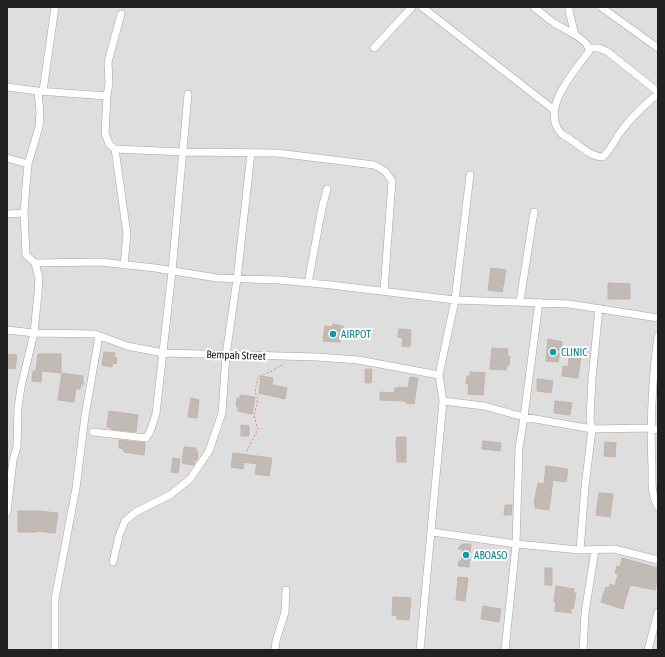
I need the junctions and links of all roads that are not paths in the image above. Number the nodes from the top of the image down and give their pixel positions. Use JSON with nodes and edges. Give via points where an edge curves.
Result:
{"nodes":[{"id":1,"x":55,"y":7,"type":"edge"},
{"id":2,"x":412,"y":7,"type":"edge"},
{"id":3,"x":422,"y":7,"type":"edge"},
{"id":4,"x":534,"y":7,"type":"edge"},
{"id":5,"x":570,"y":7,"type":"edge"},
{"id":6,"x":601,"y":7,"type":"edge"},
{"id":7,"x":121,"y":14,"type":"dead end"},
{"id":8,"x":575,"y":35,"type":"junction"},
{"id":9,"x":374,"y":48,"type":"dead end"},
{"id":10,"x":589,"y":48,"type":"junction"},
{"id":11,"x":658,"y":48,"type":"edge"},
{"id":12,"x":7,"y":86,"type":"edge"},
{"id":13,"x":40,"y":91,"type":"junction"},
{"id":14,"x":188,"y":94,"type":"dead end"},
{"id":15,"x":107,"y":96,"type":"junction"},
{"id":16,"x":657,"y":96,"type":"edge"},
{"id":17,"x":554,"y":110,"type":"junction"},
{"id":18,"x":115,"y":149,"type":"junction"},
{"id":19,"x":183,"y":152,"type":"junction"},
{"id":20,"x":251,"y":153,"type":"junction"},
{"id":21,"x":7,"y":158,"type":"edge"},
{"id":22,"x":28,"y":164,"type":"junction"},
{"id":23,"x":470,"y":175,"type":"dead end"},
{"id":24,"x":326,"y":189,"type":"dead end"},
{"id":25,"x":534,"y":212,"type":"dead end"},
{"id":26,"x":7,"y":214,"type":"edge"},
{"id":27,"x":24,"y":214,"type":"junction"},
{"id":28,"x":35,"y":263,"type":"junction"},
{"id":29,"x":124,"y":265,"type":"junction"},
{"id":30,"x":172,"y":271,"type":"junction"},
{"id":31,"x":237,"y":279,"type":"junction"},
{"id":32,"x":308,"y":283,"type":"junction"},
{"id":33,"x":384,"y":291,"type":"junction"},
{"id":34,"x":455,"y":300,"type":"junction"},
{"id":35,"x":520,"y":301,"type":"junction"},
{"id":36,"x":539,"y":302,"type":"junction"},
{"id":37,"x":599,"y":308,"type":"junction"},
{"id":38,"x":658,"y":318,"type":"edge"},
{"id":39,"x":7,"y":330,"type":"edge"},
{"id":40,"x":34,"y":333,"type":"junction"},
{"id":41,"x":99,"y":336,"type":"junction"},
{"id":42,"x":658,"y":336,"type":"edge"},
{"id":43,"x":163,"y":353,"type":"junction"},
{"id":44,"x":226,"y":355,"type":"junction"},
{"id":45,"x":439,"y":375,"type":"junction"},
{"id":46,"x":443,"y":401,"type":"junction"},
{"id":47,"x":524,"y":417,"type":"junction"},
{"id":48,"x":592,"y":429,"type":"junction"},
{"id":49,"x":655,"y":429,"type":"edge"},
{"id":50,"x":93,"y":432,"type":"dead end"},
{"id":51,"x":10,"y":456,"type":"edge"},
{"id":52,"x":658,"y":507,"type":"edge"},
{"id":53,"x":7,"y":512,"type":"edge"},
{"id":54,"x":432,"y":532,"type":"junction"},
{"id":55,"x":516,"y":544,"type":"junction"},
{"id":56,"x":580,"y":550,"type":"junction"},
{"id":57,"x":595,"y":550,"type":"junction"},
{"id":58,"x":658,"y":560,"type":"edge"},
{"id":59,"x":113,"y":562,"type":"dead end"},
{"id":60,"x":286,"y":590,"type":"dead end"},
{"id":61,"x":658,"y":612,"type":"edge"},
{"id":62,"x":55,"y":650,"type":"edge"},
{"id":63,"x":275,"y":650,"type":"edge"},
{"id":64,"x":420,"y":650,"type":"edge"},
{"id":65,"x":506,"y":650,"type":"edge"},
{"id":66,"x":583,"y":650,"type":"edge"},
{"id":67,"x":648,"y":650,"type":"edge"}],
"edges":[{"from":1,"to":13,"type":"street"},
{"from":2,"to":9,"type":"street"},
{"from":3,"to":17,"type":"street"},
{"from":4,"to":8,"type":"street"},
{"from":5,"to":8,"type":"street"},
{"from":6,"to":11,"type":"street"},
{"from":7,"to":15,"type":"street","via":[[108,62]]},
{"from":8,"to":10,"type":"street"},
{"from":10,"to":16,"type":"street","via":[[599,48],[608,52]]},
{"from":10,"to":17,"type":"street","via":[[556,100]]},
{"from":12,"to":13,"type":"street"},
{"from":13,"to":15,"type":"street"},
{"from":13,"to":22,"type":"street","via":[[39,127]]},
{"from":14,"to":19,"type":"street"},
{"from":15,"to":18,"type":"street","via":[[105,133],[109,144]]},
{"from":16,"to":17,"type":"street","via":[[635,115],[603,157],[588,152],[562,134]]},
{"from":18,"to":19,"type":"street"},
{"from":18,"to":29,"type":"street","via":[[127,234]]},
{"from":19,"to":20,"type":"street"},
{"from":19,"to":30,"type":"street"},
{"from":20,"to":31,"type":"street"},
{"from":20,"to":33,"type":"street","via":[[277,153],[374,165],[385,171],[392,181]]},
{"from":21,"to":22,"type":"street"},
{"from":22,"to":27,"type":"street"},
{"from":23,"to":34,"type":"street"},
{"from":24,"to":32,"type":"street"},
{"from":25,"to":35,"type":"street"},
{"from":26,"to":27,"type":"street"},
{"from":27,"to":28,"type":"street","via":[[26,255]]},
{"from":28,"to":29,"type":"street","via":[[100,262]]},
{"from":28,"to":40,"type":"street","via":[[39,278]]},
{"from":29,"to":30,"type":"street"},
{"from":30,"to":31,"type":"street"},
{"from":30,"to":43,"type":"street"},
{"from":31,"to":32,"type":"street"},
{"from":31,"to":44,"type":"street"},
{"from":32,"to":33,"type":"street"},
{"from":33,"to":34,"type":"street"},
{"from":34,"to":35,"type":"street"},
{"from":34,"to":45,"type":"street"},
{"from":35,"to":36,"type":"street"},
{"from":36,"to":37,"type":"street"},
{"from":36,"to":47,"type":"street"},
{"from":37,"to":38,"type":"street"},
{"from":37,"to":48,"type":"street","via":[[592,379]]},
{"from":39,"to":40,"type":"street","name":"Bempah Street"},
{"from":40,"to":41,"type":"street","name":"Bempah Street","via":[[79,333]]},
{"from":40,"to":51,"type":"street","via":[[21,387],[17,447]]},
{"from":41,"to":43,"type":"street","name":"Bempah Street","via":[[127,346]]},
{"from":41,"to":62,"type":"street","via":[[76,488],[55,599]]},
{"from":42,"to":49,"type":"street"},
{"from":43,"to":44,"type":"street","name":"Bempah Street"},
{"from":43,"to":50,"type":"street","via":[[156,414],[146,438]]},
{"from":44,"to":45,"type":"street","name":"Bempah Street","via":[[358,360]]},
{"from":44,"to":59,"type":"street","via":[[222,413],[209,451],[190,479],[170,495],[136,512],[125,521],[118,536]]},
{"from":45,"to":46,"type":"street"},
{"from":46,"to":47,"type":"street","via":[[484,406]]},
{"from":46,"to":54,"type":"street"},
{"from":47,"to":48,"type":"street"},
{"from":47,"to":55,"type":"street","via":[[519,448]]},
{"from":48,"to":49,"type":"street"},
{"from":48,"to":56,"type":"street"},
{"from":49,"to":52,"type":"street","via":[[652,485]]},
{"from":51,"to":53,"type":"street"},
{"from":54,"to":55,"type":"street"},
{"from":54,"to":64,"type":"street"},
{"from":55,"to":56,"type":"street"},
{"from":55,"to":65,"type":"street"},
{"from":56,"to":57,"type":"street"},
{"from":57,"to":58,"type":"street","via":[[614,549]]},
{"from":57,"to":66,"type":"street","via":[[585,613]]},
{"from":60,"to":63,"type":"street"},
{"from":61,"to":67,"type":"street"}]}
